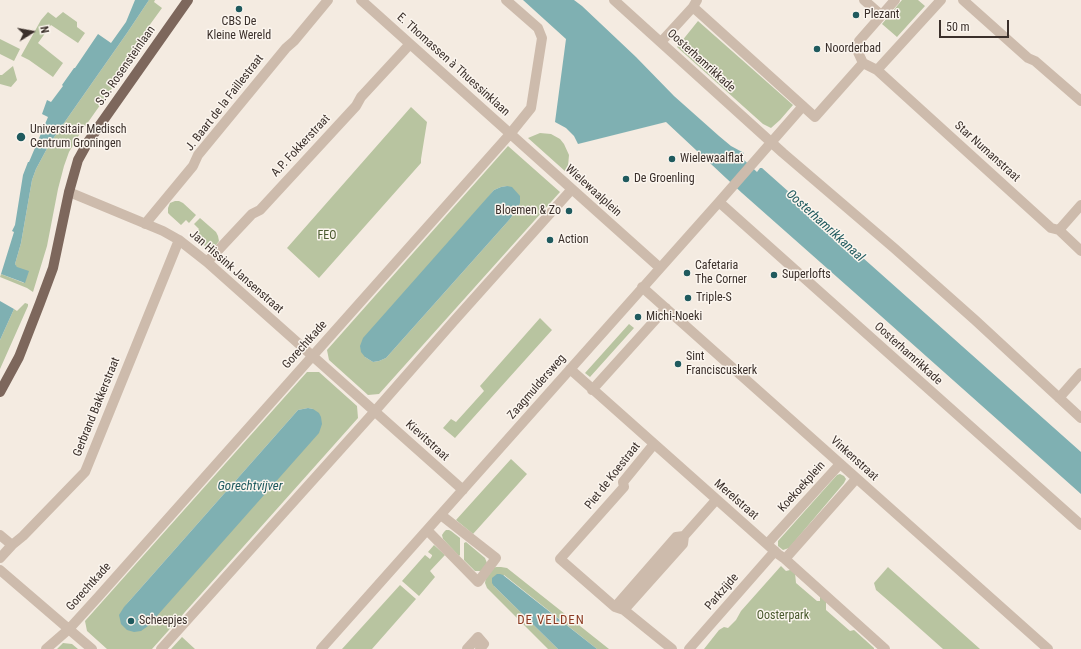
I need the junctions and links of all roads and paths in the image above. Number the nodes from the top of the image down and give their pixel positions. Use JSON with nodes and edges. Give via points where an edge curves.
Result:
{"nodes":[{"id":1,"x":188,"y":0,"type":"edge"},
{"id":2,"x":328,"y":0,"type":"edge"},
{"id":3,"x":362,"y":0,"type":"edge"},
{"id":4,"x":506,"y":0,"type":"edge"},
{"id":5,"x":614,"y":0,"type":"edge"},
{"id":6,"x":864,"y":0,"type":"edge"},
{"id":7,"x":895,"y":0,"type":"edge"},
{"id":8,"x":941,"y":0,"type":"edge"},
{"id":9,"x":963,"y":0,"type":"edge"},
{"id":10,"x":695,"y":3,"type":"edge"},
{"id":11,"x":881,"y":15,"type":"junction"},
{"id":12,"x":661,"y":42,"type":"junction"},
{"id":13,"x":410,"y":44,"type":"junction"},
{"id":14,"x":863,"y":62,"type":"junction"},
{"id":15,"x":877,"y":70,"type":"junction"},
{"id":16,"x":1081,"y":101,"type":"edge"},
{"id":17,"x":803,"y":106,"type":"junction"},
{"id":18,"x":510,"y":134,"type":"junction"},
{"id":19,"x":772,"y":142,"type":"junction"},
{"id":20,"x":572,"y":190,"type":"junction"},
{"id":21,"x":69,"y":192,"type":"junction"},
{"id":22,"x":719,"y":202,"type":"junction"},
{"id":23,"x":1081,"y":205,"type":"edge"},
{"id":24,"x":145,"y":224,"type":"junction"},
{"id":25,"x":1059,"y":230,"type":"junction"},
{"id":26,"x":179,"y":240,"type":"junction"},
{"id":27,"x":1081,"y":251,"type":"edge"},
{"id":28,"x":207,"y":262,"type":"junction"},
{"id":29,"x":659,"y":268,"type":"junction"},
{"id":30,"x":642,"y":287,"type":"junction"},
{"id":31,"x":666,"y":308,"type":"junction"},
{"id":32,"x":313,"y":356,"type":"junction"},
{"id":33,"x":570,"y":370,"type":"junction"},
{"id":34,"x":1081,"y":373,"type":"edge"},
{"id":35,"x":592,"y":390,"type":"junction"},
{"id":36,"x":0,"y":392,"type":"edge"},
{"id":37,"x":1059,"y":398,"type":"junction"},
{"id":38,"x":375,"y":411,"type":"junction"},
{"id":39,"x":1081,"y":418,"type":"edge"},
{"id":40,"x":654,"y":444,"type":"junction"},
{"id":41,"x":840,"y":464,"type":"junction"},
{"id":42,"x":856,"y":479,"type":"junction"},
{"id":43,"x":463,"y":490,"type":"junction"},
{"id":44,"x":716,"y":500,"type":"junction"},
{"id":45,"x":441,"y":514,"type":"junction"},
{"id":46,"x":1081,"y":525,"type":"edge"},
{"id":47,"x":427,"y":530,"type":"junction"},
{"id":48,"x":0,"y":535,"type":"edge"},
{"id":49,"x":12,"y":545,"type":"junction"},
{"id":50,"x":771,"y":548,"type":"junction"},
{"id":51,"x":0,"y":558,"type":"edge"},
{"id":52,"x":785,"y":559,"type":"junction"},
{"id":53,"x":0,"y":570,"type":"edge"},
{"id":54,"x":620,"y":608,"type":"junction"},
{"id":55,"x":68,"y":629,"type":"junction"},
{"id":56,"x":485,"y":647,"type":"edge"},
{"id":57,"x":46,"y":649,"type":"edge"},
{"id":58,"x":92,"y":649,"type":"edge"},
{"id":59,"x":161,"y":649,"type":"edge"},
{"id":60,"x":322,"y":649,"type":"edge"},
{"id":61,"x":467,"y":649,"type":"edge"},
{"id":62,"x":672,"y":649,"type":"edge"},
{"id":63,"x":689,"y":649,"type":"edge"},
{"id":64,"x":885,"y":649,"type":"edge"},
{"id":65,"x":1048,"y":649,"type":"edge"}],
"edges":[{"from":1,"to":21,"type":"main road","name":"S.S. Rosensteinlaan","via":[[88,142],[78,160]]},
{"from":2,"to":24,"type":"street","name":"J. Baart de la Faillestraat","via":[[198,155],[193,166]]},
{"from":3,"to":13,"type":"street","name":"E. Thomassen à Thuessinklaan"},
{"from":4,"to":18,"type":"street","name":"Gorechtkade","via":[[538,28],[542,38],[531,108]]},
{"from":5,"to":12,"type":"street","name":"Oosterhamrikkade"},
{"from":6,"to":11,"type":"street"},
{"from":7,"to":11,"type":"street"},
{"from":8,"to":15,"type":"street"},
{"from":9,"to":16,"type":"street"},
{"from":10,"to":12,"type":"street"},
{"from":10,"to":17,"type":"street"},
{"from":11,"to":14,"type":"street","via":[[859,41],[857,50]]},
{"from":12,"to":19,"type":"street","name":"Oosterhamrikkade"},
{"from":13,"to":18,"type":"street","name":"E. Thomassen à Thuessinklaan"},
{"from":13,"to":28,"type":"street","name":"A.P. Fokkerstraat","via":[[260,210],[252,214]]},
{"from":14,"to":15,"type":"street","name":"Star Numanstraat"},
{"from":14,"to":17,"type":"street","via":[[815,117]]},
{"from":15,"to":25,"type":"street","name":"Star Numanstraat","via":[[1051,228]]},
{"from":17,"to":19,"type":"street"},
{"from":18,"to":20,"type":"street","name":"Wielewaalplein"},
{"from":18,"to":32,"type":"street","name":"Gorechtkade"},
{"from":19,"to":22,"type":"street","name":"Zaagmuldersweg"},
{"from":19,"to":37,"type":"street","name":"Oosterhamrikkade"},
{"from":20,"to":29,"type":"street","name":"Wielewaalplein"},
{"from":20,"to":38,"type":"street"},
{"from":21,"to":24,"type":"street","name":"Jan Hissink Jansenstraat"},
{"from":21,"to":36,"type":"main road","name":"S.S. Rosensteinlaan","via":[[53,268],[19,357]]},
{"from":22,"to":29,"type":"street","name":"Zaagmuldersweg"},
{"from":22,"to":46,"type":"street","name":"Oosterhamrikkade"},
{"from":23,"to":25,"type":"street"},
{"from":24,"to":26,"type":"street","name":"Jan Hissink Jansenstraat"},
{"from":25,"to":27,"type":"street","name":"Star Numanstraat"},
{"from":26,"to":28,"type":"street","name":"Jan Hissink Jansenstraat"},
{"from":26,"to":49,"type":"street","name":"Gerbrand Bakkerstraat","via":[[85,472]]},
{"from":28,"to":32,"type":"street","name":"Jan Hissink Jansenstraat"},
{"from":29,"to":30,"type":"street","name":"Zaagmuldersweg"},
{"from":30,"to":31,"type":"street","name":"Vinkenstraat"},
{"from":30,"to":33,"type":"street","name":"Zaagmuldersweg"},
{"from":31,"to":35,"type":"street"},
{"from":31,"to":41,"type":"street","name":"Vinkenstraat"},
{"from":32,"to":38,"type":"street","name":"Jan Hissink Jansenstraat"},
{"from":32,"to":55,"type":"street","name":"Gorechtkade"},
{"from":33,"to":35,"type":"street","name":"Merelstraat"},
{"from":33,"to":43,"type":"street","name":"Zaagmuldersweg"},
{"from":34,"to":37,"type":"street"},
{"from":35,"to":40,"type":"street","name":"Merelstraat"},
{"from":37,"to":39,"type":"street","name":"Oosterhamrikkade"},
{"from":38,"to":43,"type":"street","name":"Kievitstraat"},
{"from":38,"to":59,"type":"street"},
{"from":40,"to":44,"type":"street","name":"Merelstraat"},
{"from":40,"to":54,"type":"street","name":"Piet de Koestraat","via":[[623,482],[624,487],[560,559]]},
{"from":41,"to":42,"type":"street","name":"Vinkenstraat"},
{"from":41,"to":50,"type":"street","name":"Koekoekplein"},
{"from":42,"to":52,"type":"street"},
{"from":42,"to":65,"type":"street","name":"Vinkenstraat"},
{"from":43,"to":45,"type":"street","name":"Zaagmuldersweg"},
{"from":44,"to":50,"type":"street","name":"Merelstraat"},
{"from":44,"to":54,"type":"street","via":[[684,536],[684,544]]},
{"from":45,"to":47,"type":"street","name":"Zaagmuldersweg"},
{"from":45,"to":47,"type":"street","via":[[496,558],[478,582]]},
{"from":47,"to":60,"type":"street","name":"Zaagmuldersweg"},
{"from":48,"to":49,"type":"street"},
{"from":49,"to":51,"type":"street","name":"Gerbrand Bakkerstraat"},
{"from":50,"to":52,"type":"street","name":"Merelstraat"},
{"from":50,"to":63,"type":"street","name":"Parkzijde"},
{"from":52,"to":64,"type":"street","name":"Merelstraat"},
{"from":53,"to":55,"type":"street"},
{"from":54,"to":62,"type":"street"},
{"from":55,"to":57,"type":"street","name":"Gorechtkade"},
{"from":55,"to":58,"type":"street"},
{"from":56,"to":61,"type":"street","via":[[478,637]]}]}
